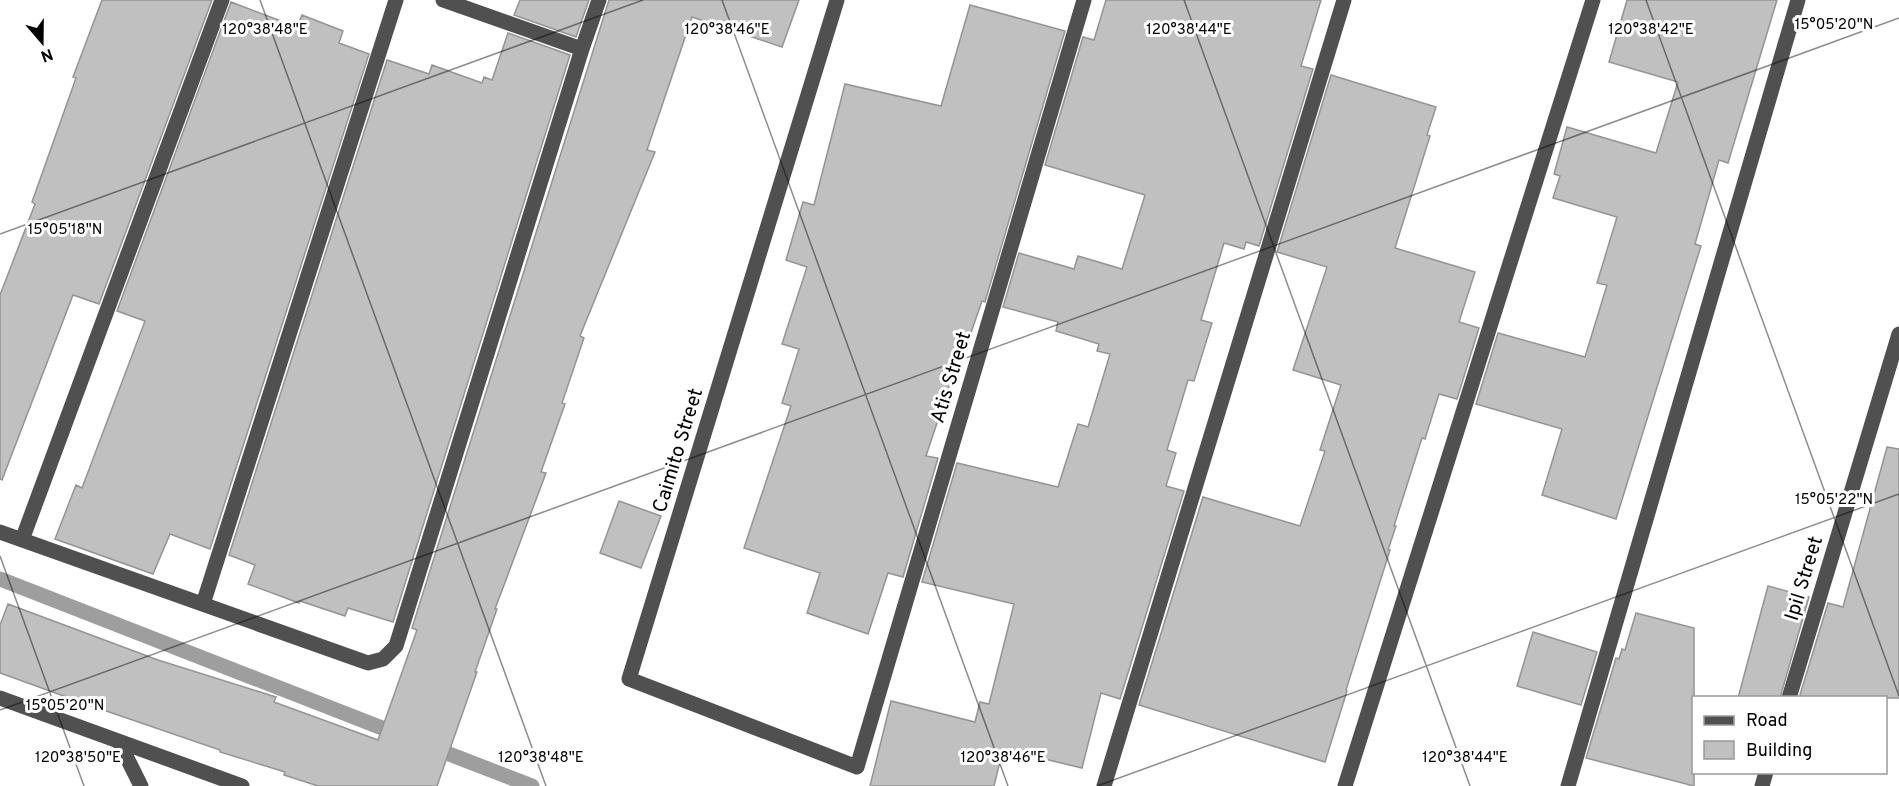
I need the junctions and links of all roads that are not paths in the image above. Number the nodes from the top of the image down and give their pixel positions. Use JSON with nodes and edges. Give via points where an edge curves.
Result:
{"nodes":[{"id":1,"x":222,"y":0,"type":"edge"},
{"id":2,"x":396,"y":0,"type":"edge"},
{"id":3,"x":443,"y":0,"type":"edge"},
{"id":4,"x":598,"y":0,"type":"edge"},
{"id":5,"x":837,"y":0,"type":"edge"},
{"id":6,"x":1084,"y":0,"type":"edge"},
{"id":7,"x":1344,"y":0,"type":"edge"},
{"id":8,"x":1593,"y":0,"type":"edge"},
{"id":9,"x":1798,"y":0,"type":"edge"},
{"id":10,"x":582,"y":49,"type":"junction"},
{"id":11,"x":1899,"y":334,"type":"edge"},
{"id":12,"x":0,"y":532,"type":"edge"},
{"id":13,"x":22,"y":540,"type":"junction"},
{"id":14,"x":203,"y":604,"type":"junction"},
{"id":15,"x":1790,"y":696,"type":"edge"},
{"id":16,"x":0,"y":698,"type":"edge"},
{"id":17,"x":118,"y":742,"type":"junction"},
{"id":18,"x":857,"y":767,"type":"joint"},
{"id":19,"x":141,"y":786,"type":"edge"},
{"id":20,"x":242,"y":786,"type":"edge"},
{"id":21,"x":1104,"y":786,"type":"edge"},
{"id":22,"x":1345,"y":786,"type":"edge"},
{"id":23,"x":1568,"y":786,"type":"edge"}],
"edges":[{"from":1,"to":13,"type":"street"},
{"from":2,"to":14,"type":"street"},
{"from":3,"to":10,"type":"street"},
{"from":4,"to":10,"type":"street"},
{"from":5,"to":18,"type":"street","name":"Caimito Street","via":[[629,679]]},
{"from":6,"to":18,"type":"street","name":"Atis Street"},
{"from":7,"to":21,"type":"street"},
{"from":8,"to":22,"type":"street"},
{"from":9,"to":23,"type":"street"},
{"from":10,"to":14,"type":"street","via":[[396,646],[383,659],[368,663]]},
{"from":11,"to":15,"type":"street","name":"Ipil Street"},
{"from":12,"to":13,"type":"street"},
{"from":13,"to":14,"type":"street"},
{"from":16,"to":17,"type":"street"},
{"from":17,"to":19,"type":"street"},
{"from":17,"to":20,"type":"street"}]}
